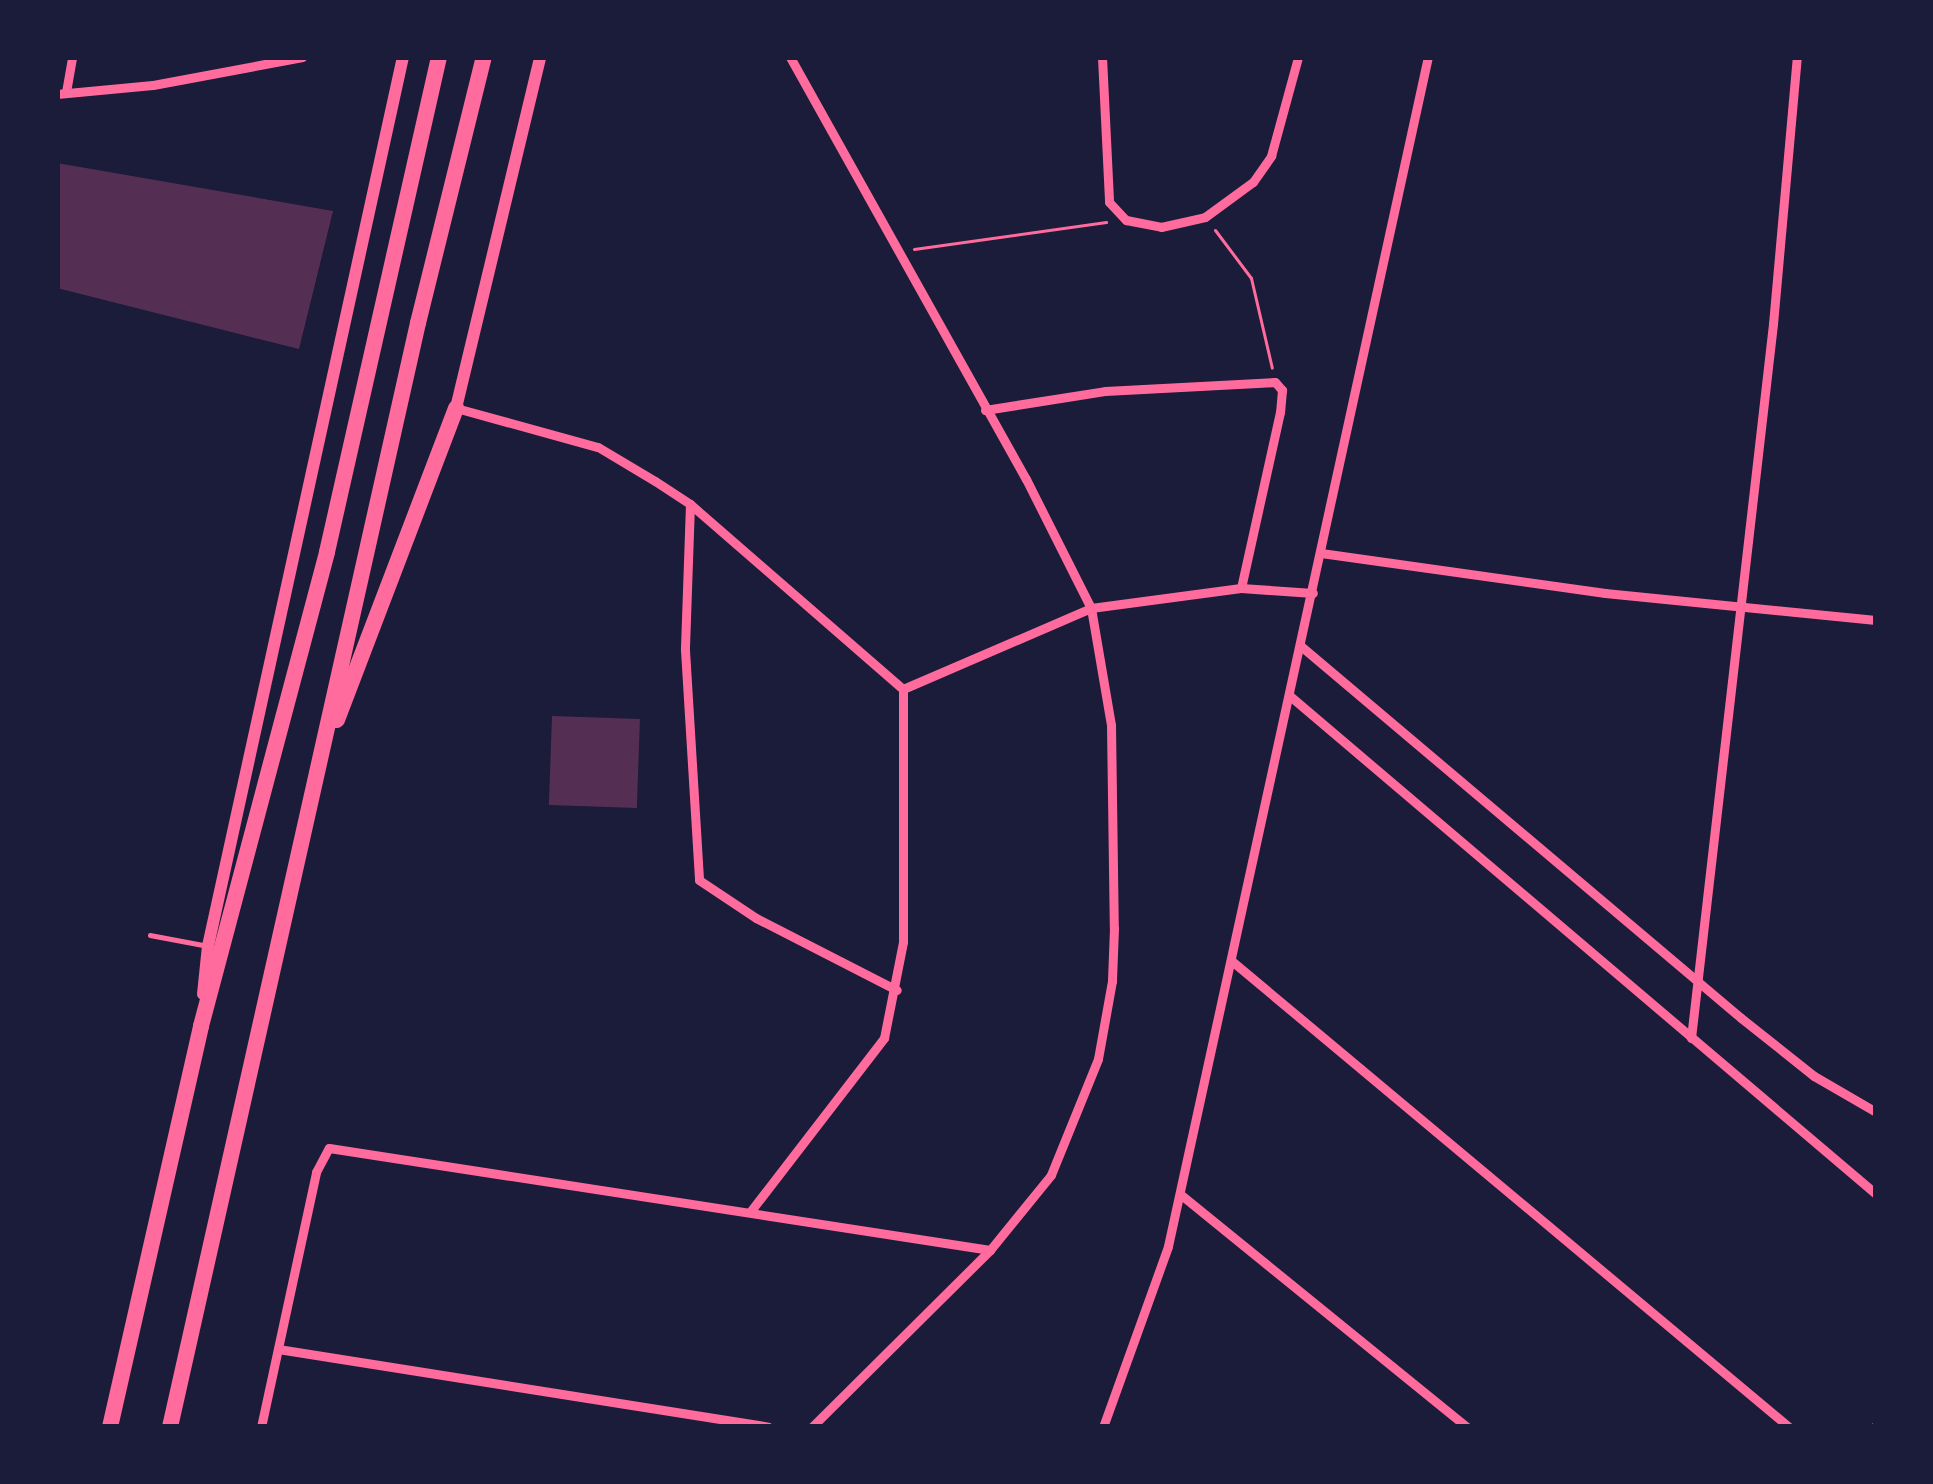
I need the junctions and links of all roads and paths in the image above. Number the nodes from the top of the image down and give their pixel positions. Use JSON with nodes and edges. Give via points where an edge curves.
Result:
{"nodes":[{"id":1,"x":73,"y":57,"type":"edge"},
{"id":2,"x":239,"y":57,"type":"edge"},
{"id":3,"x":302,"y":57,"type":"edge"},
{"id":4,"x":403,"y":57,"type":"edge"},
{"id":5,"x":439,"y":57,"type":"edge"},
{"id":6,"x":484,"y":57,"type":"edge"},
{"id":7,"x":540,"y":57,"type":"edge"},
{"id":8,"x":790,"y":57,"type":"edge"},
{"id":9,"x":1102,"y":57,"type":"edge"},
{"id":10,"x":1298,"y":57,"type":"edge"},
{"id":11,"x":1428,"y":57,"type":"edge"},
{"id":12,"x":1797,"y":57,"type":"edge"},
{"id":13,"x":237,"y":72,"type":"junction"},
{"id":14,"x":61,"y":93,"type":"edge"},
{"id":15,"x":1205,"y":218,"type":"junction"},
{"id":16,"x":1126,"y":220,"type":"junction"},
{"id":17,"x":898,"y":251,"type":"junction"},
{"id":18,"x":1275,"y":382,"type":"junction"},
{"id":19,"x":456,"y":409,"type":"junction"},
{"id":20,"x":985,"y":410,"type":"junction"},
{"id":21,"x":690,"y":504,"type":"junction"},
{"id":22,"x":1321,"y":553,"type":"junction"},
{"id":23,"x":1241,"y":588,"type":"junction"},
{"id":24,"x":1313,"y":592,"type":"junction"},
{"id":25,"x":1091,"y":608,"type":"junction"},
{"id":26,"x":1741,"y":608,"type":"junction"},
{"id":27,"x":1876,"y":620,"type":"edge"},
{"id":28,"x":1302,"y":647,"type":"junction"},
{"id":29,"x":902,"y":689,"type":"junction"},
{"id":30,"x":1290,"y":696,"type":"junction"},
{"id":31,"x":320,"y":759,"type":"junction"},
{"id":32,"x":150,"y":935,"type":"dead end"},
{"id":33,"x":208,"y":946,"type":"junction"},
{"id":34,"x":1233,"y":962,"type":"junction"},
{"id":35,"x":1700,"y":983,"type":"junction"},
{"id":36,"x":897,"y":990,"type":"junction"},
{"id":37,"x":201,"y":1026,"type":"junction"},
{"id":38,"x":1691,"y":1038,"type":"junction"},
{"id":39,"x":1876,"y":1112,"type":"edge"},
{"id":40,"x":1180,"y":1194,"type":"junction"},
{"id":41,"x":1876,"y":1194,"type":"edge"},
{"id":42,"x":750,"y":1212,"type":"junction"},
{"id":43,"x":990,"y":1250,"type":"junction"},
{"id":44,"x":278,"y":1349,"type":"junction"},
{"id":45,"x":110,"y":1427,"type":"edge"},
{"id":46,"x":170,"y":1427,"type":"edge"},
{"id":47,"x":261,"y":1427,"type":"edge"},
{"id":48,"x":768,"y":1427,"type":"edge"},
{"id":49,"x":812,"y":1427,"type":"edge"},
{"id":50,"x":1102,"y":1427,"type":"edge"},
{"id":51,"x":1467,"y":1427,"type":"edge"},
{"id":52,"x":1789,"y":1427,"type":"edge"}],
"edges":[{"from":1,"to":14,"type":"street"},
{"from":2,"to":13,"type":"street"},
{"from":3,"to":13,"type":"street"},
{"from":4,"to":33,"type":"street"},
{"from":5,"to":37,"type":"highway","via":[[327,552]]},
{"from":6,"to":31,"type":"highway"},
{"from":7,"to":19,"type":"street"},
{"from":8,"to":17,"type":"street"},
{"from":9,"to":16,"type":"street","via":[[1104,175],[1109,202]]},
{"from":10,"to":15,"type":"street","via":[[1271,156],[1242,193]]},
{"from":11,"to":22,"type":"street"},
{"from":12,"to":26,"type":"street"},
{"from":13,"to":14,"type":"street"},
{"from":15,"to":16,"type":"street","via":[[1161,227]]},
{"from":15,"to":18,"type":"path","via":[[1251,278]]},
{"from":16,"to":17,"type":"path"},
{"from":17,"to":20,"type":"street"},
{"from":18,"to":20,"type":"street","via":[[1105,391]]},
{"from":18,"to":23,"type":"street","via":[[1280,412]]},
{"from":19,"to":21,"type":"street","via":[[598,447]]},
{"from":19,"to":31,"type":"highway"},
{"from":20,"to":25,"type":"street"},
{"from":21,"to":29,"type":"street"},
{"from":21,"to":36,"type":"street","via":[[685,650],[699,880]]},
{"from":22,"to":24,"type":"street"},
{"from":22,"to":26,"type":"street"},
{"from":23,"to":24,"type":"street"},
{"from":23,"to":25,"type":"street"},
{"from":24,"to":28,"type":"street"},
{"from":25,"to":29,"type":"street"},
{"from":25,"to":43,"type":"street","via":[[1111,725],[1114,928],[1106,1024],[1086,1097],[1051,1175]]},
{"from":26,"to":27,"type":"street"},
{"from":26,"to":35,"type":"street"},
{"from":28,"to":30,"type":"street"},
{"from":28,"to":35,"type":"street"},
{"from":29,"to":36,"type":"street"},
{"from":30,"to":34,"type":"street"},
{"from":30,"to":38,"type":"street"},
{"from":31,"to":46,"type":"highway"},
{"from":32,"to":33,"type":"lane"},
{"from":33,"to":37,"type":"street"},
{"from":34,"to":40,"type":"street"},
{"from":34,"to":52,"type":"street"},
{"from":35,"to":38,"type":"street"},
{"from":35,"to":39,"type":"street","via":[[1814,1076]]},
{"from":36,"to":42,"type":"street","via":[[876,1053]]},
{"from":37,"to":45,"type":"highway"},
{"from":38,"to":41,"type":"street"},
{"from":40,"to":50,"type":"street"},
{"from":40,"to":51,"type":"street"},
{"from":42,"to":43,"type":"street"},
{"from":42,"to":44,"type":"street","via":[[325,1149]]},
{"from":43,"to":49,"type":"street"},
{"from":44,"to":47,"type":"street"},
{"from":44,"to":48,"type":"street"}]}
